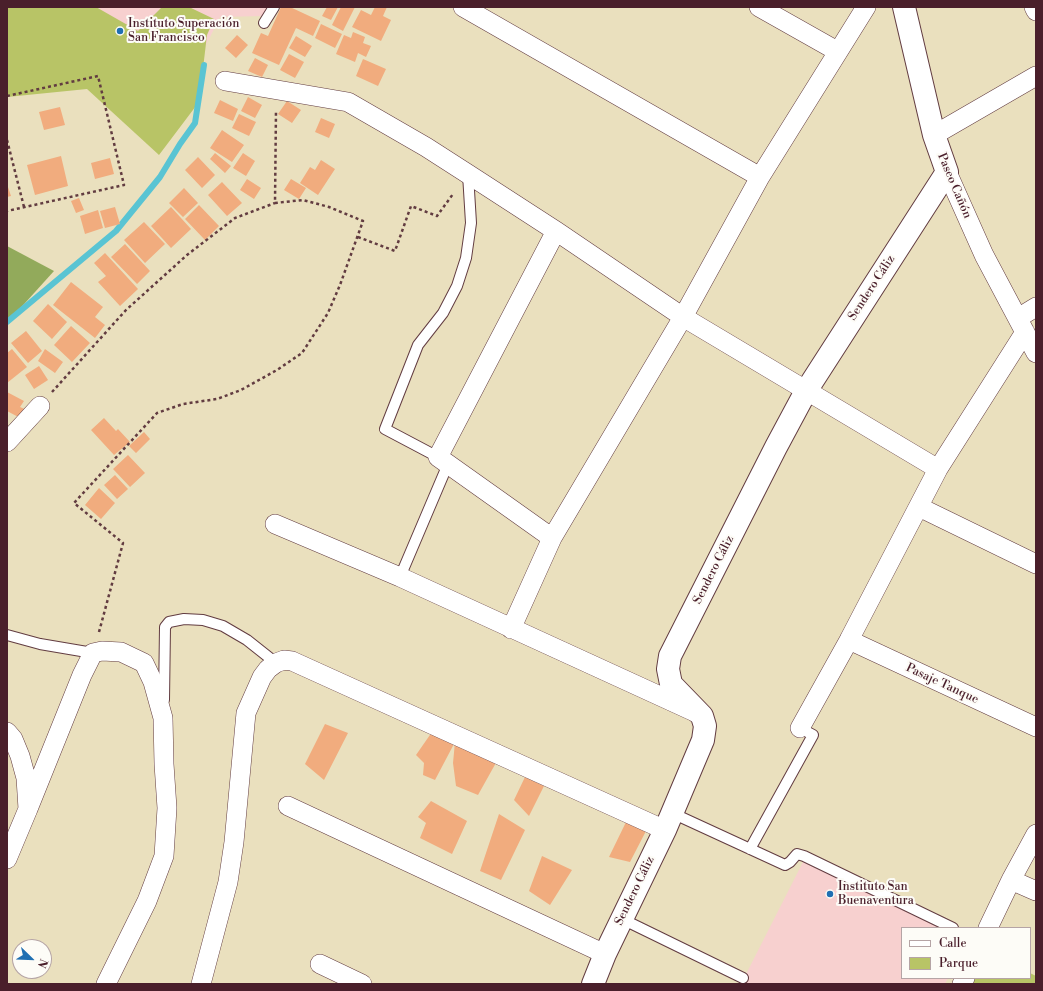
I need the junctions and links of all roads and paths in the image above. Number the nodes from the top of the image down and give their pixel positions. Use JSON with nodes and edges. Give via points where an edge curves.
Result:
{"nodes":[{"id":1,"x":274,"y":7,"type":"edge"},
{"id":2,"x":464,"y":7,"type":"edge"},
{"id":3,"x":759,"y":7,"type":"edge"},
{"id":4,"x":866,"y":7,"type":"edge"},
{"id":5,"x":904,"y":7,"type":"edge"},
{"id":6,"x":1034,"y":7,"type":"edge"},
{"id":7,"x":1036,"y":11,"type":"edge"},
{"id":8,"x":264,"y":23,"type":"dead end"},
{"id":9,"x":837,"y":51,"type":"junction"},
{"id":10,"x":1036,"y":76,"type":"edge"},
{"id":11,"x":225,"y":81,"type":"dead end"},
{"id":12,"x":277,"y":90,"type":"junction"},
{"id":13,"x":7,"y":96,"type":"edge"},
{"id":14,"x":934,"y":135,"type":"junction"},
{"id":15,"x":7,"y":140,"type":"edge"},
{"id":16,"x":947,"y":172,"type":"junction"},
{"id":17,"x":468,"y":174,"type":"junction"},
{"id":18,"x":760,"y":177,"type":"junction"},
{"id":19,"x":274,"y":203,"type":"junction"},
{"id":20,"x":24,"y":207,"type":"junction"},
{"id":21,"x":7,"y":211,"type":"edge"},
{"id":22,"x":556,"y":231,"type":"junction"},
{"id":23,"x":358,"y":237,"type":"junction"},
{"id":24,"x":1036,"y":307,"type":"edge"},
{"id":25,"x":683,"y":317,"type":"junction"},
{"id":26,"x":1021,"y":325,"type":"junction"},
{"id":27,"x":1036,"y":354,"type":"edge"},
{"id":28,"x":806,"y":391,"type":"junction"},
{"id":29,"x":40,"y":406,"type":"joint"},
{"id":30,"x":7,"y":442,"type":"edge"},
{"id":31,"x":443,"y":460,"type":"junction"},
{"id":32,"x":938,"y":469,"type":"junction"},
{"id":33,"x":919,"y":507,"type":"junction"},
{"id":34,"x":275,"y":524,"type":"dead end"},
{"id":35,"x":552,"y":538,"type":"junction"},
{"id":36,"x":1036,"y":564,"type":"edge"},
{"id":37,"x":400,"y":577,"type":"junction"},
{"id":38,"x":511,"y":629,"type":"junction"},
{"id":39,"x":7,"y":635,"type":"edge"},
{"id":40,"x":849,"y":640,"type":"junction"},
{"id":41,"x":92,"y":653,"type":"junction"},
{"id":42,"x":276,"y":663,"type":"junction"},
{"id":43,"x":702,"y":716,"type":"junction"},
{"id":44,"x":163,"y":718,"type":"junction"},
{"id":45,"x":1036,"y":727,"type":"edge"},
{"id":46,"x":800,"y":728,"type":"joint"},
{"id":47,"x":7,"y":732,"type":"edge"},
{"id":48,"x":288,"y":806,"type":"dead end"},
{"id":49,"x":28,"y":809,"type":"junction"},
{"id":50,"x":668,"y":821,"type":"junction"},
{"id":51,"x":1036,"y":834,"type":"edge"},
{"id":52,"x":750,"y":849,"type":"junction"},
{"id":53,"x":7,"y":859,"type":"edge"},
{"id":54,"x":1012,"y":880,"type":"junction"},
{"id":55,"x":1036,"y":892,"type":"edge"},
{"id":56,"x":622,"y":919,"type":"junction"},
{"id":57,"x":951,"y":927,"type":"edge"},
{"id":58,"x":988,"y":927,"type":"edge"},
{"id":59,"x":605,"y":954,"type":"junction"},
{"id":60,"x":320,"y":964,"type":"dead end"},
{"id":61,"x":743,"y":978,"type":"dead end"},
{"id":62,"x":106,"y":984,"type":"edge"},
{"id":63,"x":201,"y":984,"type":"edge"},
{"id":64,"x":362,"y":984,"type":"edge"},
{"id":65,"x":593,"y":984,"type":"edge"}],
"edges":[{"from":1,"to":8,"type":"lane"},
{"from":2,"to":18,"type":"street"},
{"from":3,"to":9,"type":"street"},
{"from":4,"to":9,"type":"street"},
{"from":5,"to":14,"type":"street","name":"Paseo Cañón"},
{"from":6,"to":7,"type":"street"},
{"from":9,"to":18,"type":"street"},
{"from":10,"to":14,"type":"street"},
{"from":11,"to":12,"type":"street"},
{"from":12,"to":17,"type":"street","via":[[348,102]]},
{"from":12,"to":19,"type":"path"},
{"from":13,"to":20,"type":"path","via":[[98,76],[124,185]]},
{"from":14,"to":16,"type":"street","name":"Paseo Cañón"},
{"from":15,"to":20,"type":"path"},
{"from":16,"to":26,"type":"street","name":"Paseo Cañón","via":[[984,255]]},
{"from":16,"to":28,"type":"street","name":"Sendero Cáliz"},
{"from":17,"to":22,"type":"street"},
{"from":17,"to":23,"type":"path","via":[[437,216],[411,206],[394,251]]},
{"from":17,"to":31,"type":"lane","via":[[471,223],[466,258],[457,286],[444,313],[418,345],[386,429]]},
{"from":18,"to":25,"type":"street"},
{"from":19,"to":23,"type":"path","via":[[303,200],[336,210],[363,221]]},
{"from":19,"to":29,"type":"path","via":[[235,218],[187,255],[126,310]]},
{"from":20,"to":21,"type":"path"},
{"from":22,"to":25,"type":"street"},
{"from":22,"to":31,"type":"street"},
{"from":23,"to":41,"type":"path","via":[[328,313],[302,353],[241,390],[217,399],[183,404],[157,413],[74,503],[123,543]]},
{"from":24,"to":26,"type":"street"},
{"from":25,"to":28,"type":"street"},
{"from":25,"to":35,"type":"street"},
{"from":26,"to":27,"type":"street","name":"Paseo Cañón"},
{"from":26,"to":32,"type":"street"},
{"from":28,"to":32,"type":"street"},
{"from":28,"to":43,"type":"street","name":"Sendero Cáliz","via":[[670,656],[668,669],[671,684]]},
{"from":29,"to":30,"type":"street"},
{"from":31,"to":35,"type":"street"},
{"from":31,"to":37,"type":"lane"},
{"from":32,"to":33,"type":"street"},
{"from":33,"to":36,"type":"street"},
{"from":33,"to":40,"type":"street"},
{"from":34,"to":37,"type":"street"},
{"from":35,"to":38,"type":"street"},
{"from":37,"to":38,"type":"street"},
{"from":38,"to":43,"type":"street"},
{"from":39,"to":41,"type":"lane"},
{"from":40,"to":45,"type":"street","name":"Pasaje Tanque"},
{"from":40,"to":46,"type":"street"},
{"from":41,"to":44,"type":"street","via":[[121,652],[144,663],[153,682]]},
{"from":41,"to":49,"type":"street"},
{"from":42,"to":44,"type":"lane","via":[[247,640],[223,626],[204,620],[184,619],[170,622],[165,627]]},
{"from":42,"to":50,"type":"street","via":[[292,661]]},
{"from":42,"to":63,"type":"street","via":[[262,677],[246,713],[228,882]]},
{"from":43,"to":50,"type":"street","name":"Sendero Cáliz","via":[[705,726],[703,740]]},
{"from":44,"to":62,"type":"street","via":[[167,808],[164,856],[147,902]]},
{"from":46,"to":52,"type":"lane","via":[[813,735]]},
{"from":47,"to":49,"type":"street","via":[[20,756],[26,778]]},
{"from":48,"to":59,"type":"street"},
{"from":49,"to":53,"type":"street"},
{"from":50,"to":52,"type":"lane"},
{"from":50,"to":56,"type":"street","name":"Sendero Cáliz"},
{"from":51,"to":54,"type":"street"},
{"from":52,"to":57,"type":"lane","via":[[785,865],[797,854],[804,856]]},
{"from":54,"to":55,"type":"street"},
{"from":54,"to":58,"type":"street"},
{"from":56,"to":59,"type":"street","name":"Sendero Cáliz"},
{"from":56,"to":61,"type":"lane"},
{"from":59,"to":65,"type":"street","name":"Sendero Cáliz"},
{"from":60,"to":64,"type":"street"}]}
